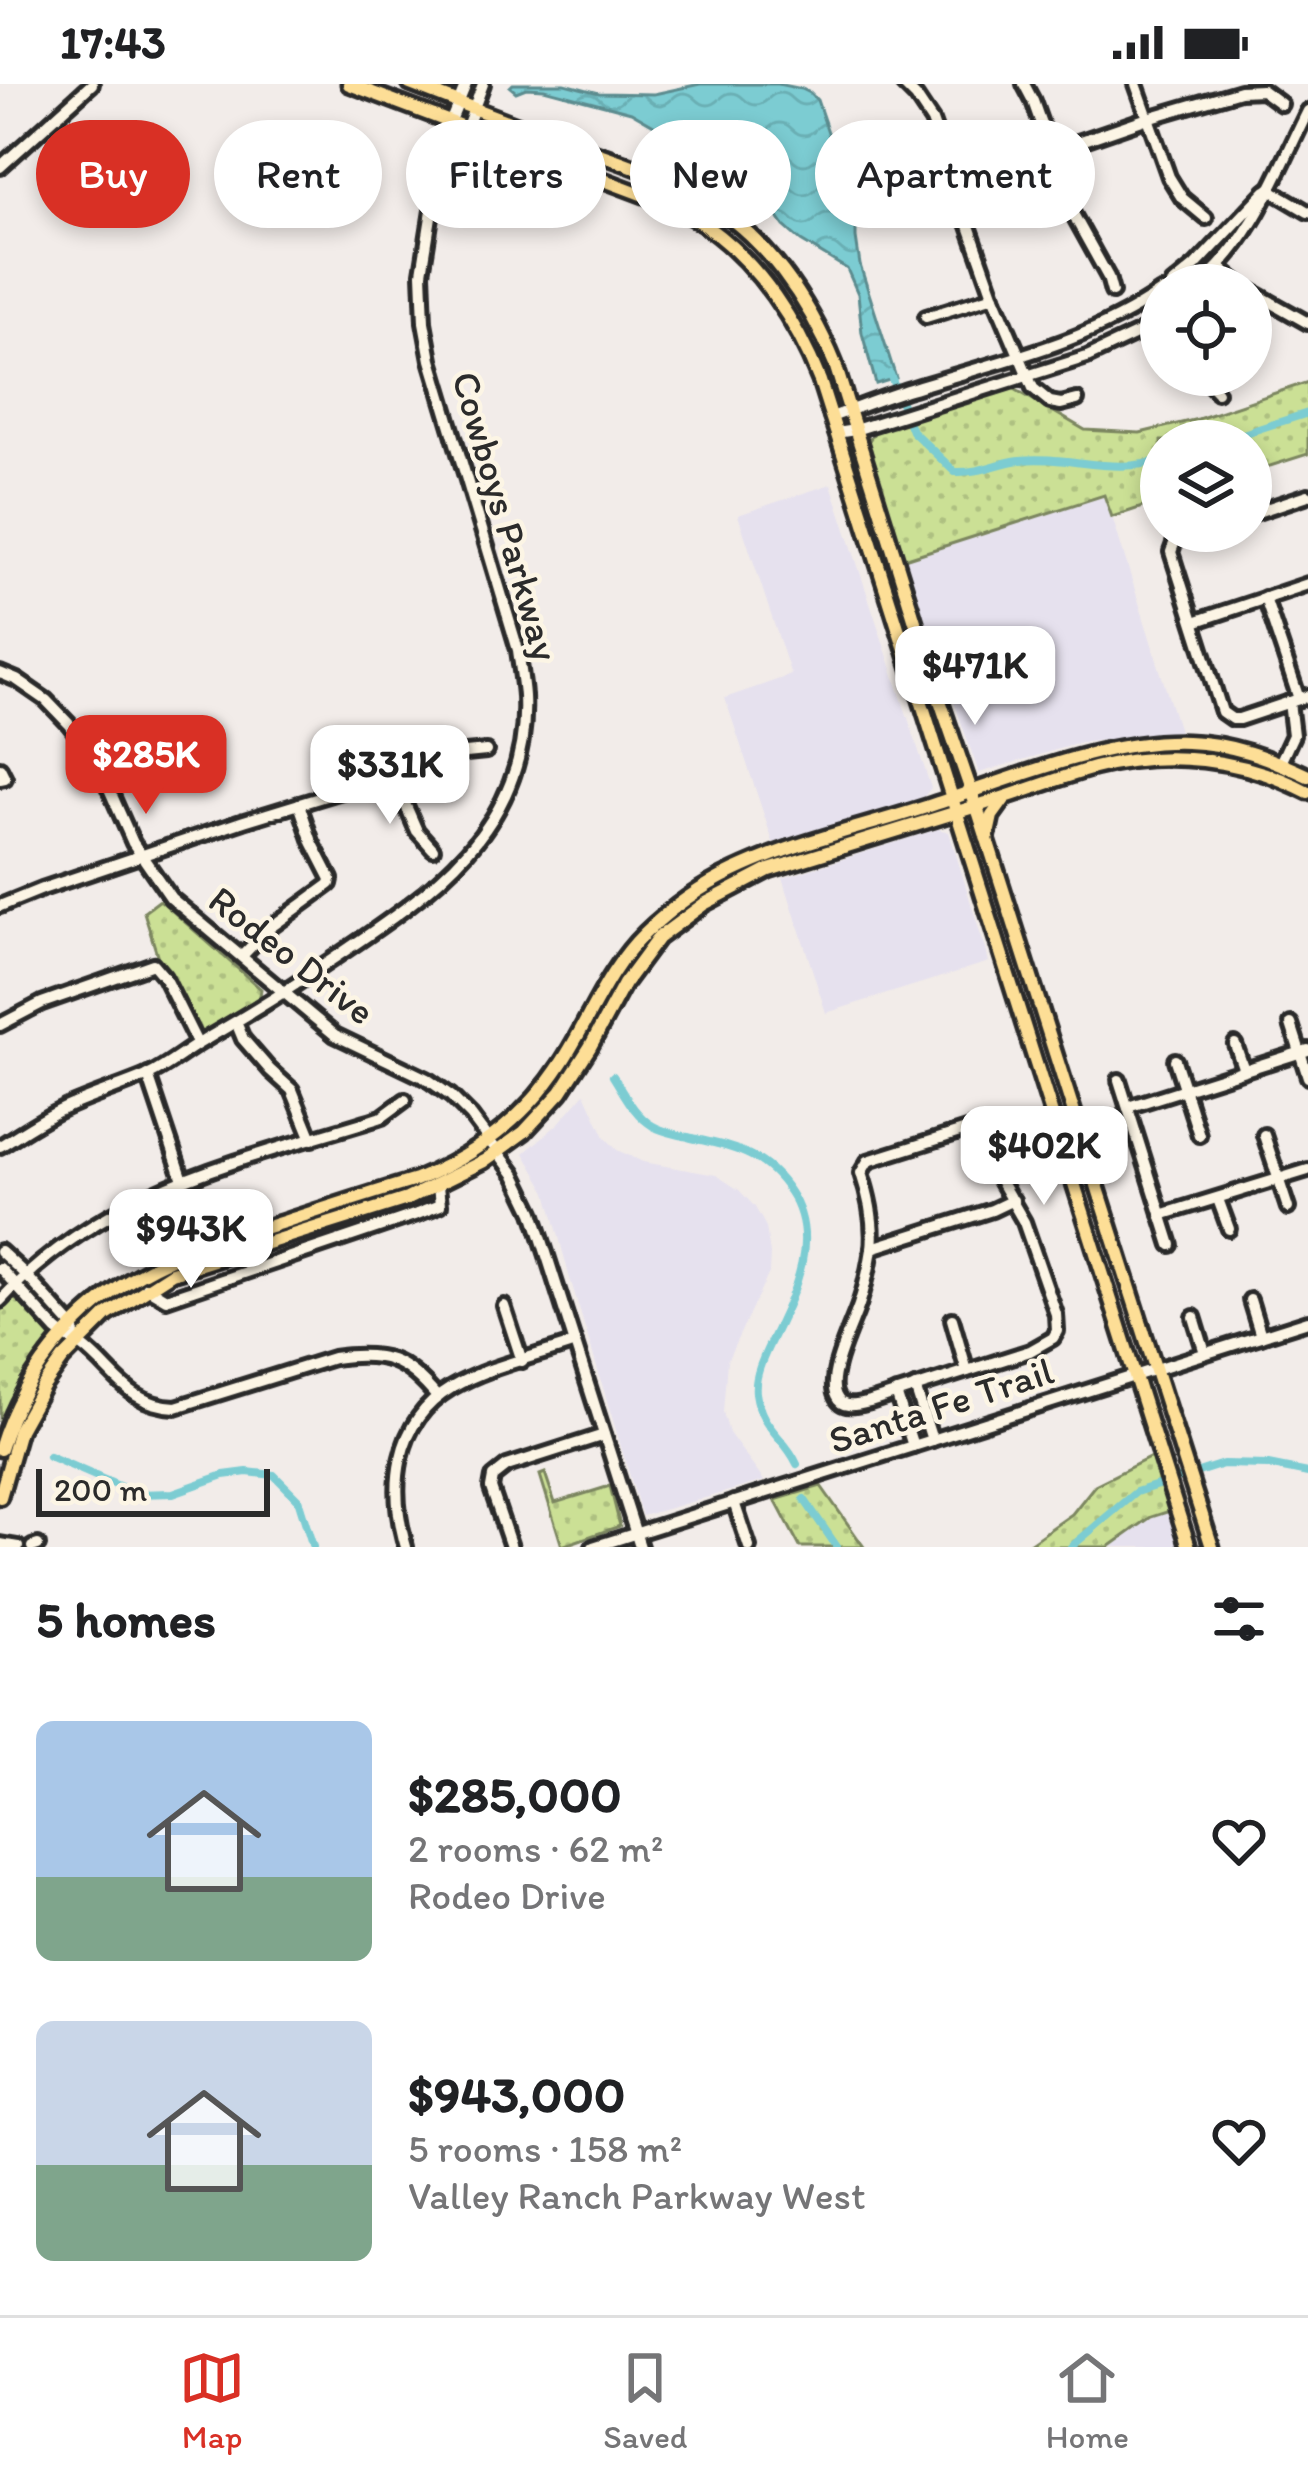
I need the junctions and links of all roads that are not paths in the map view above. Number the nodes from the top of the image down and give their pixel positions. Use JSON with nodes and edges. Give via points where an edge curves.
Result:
{"nodes":[{"id":1,"x":92,"y":84,"type":"edge"},
{"id":2,"x":349,"y":84,"type":"edge"},
{"id":3,"x":410,"y":84,"type":"edge"},
{"id":4,"x":466,"y":84,"type":"edge"},
{"id":5,"x":483,"y":84,"type":"edge"},
{"id":6,"x":903,"y":84,"type":"edge"},
{"id":7,"x":1024,"y":84,"type":"edge"},
{"id":8,"x":1136,"y":84,"type":"edge"},
{"id":9,"x":1280,"y":104,"type":"dead end"},
{"id":10,"x":466,"y":105,"type":"junction"},
{"id":11,"x":1308,"y":111,"type":"edge"},
{"id":12,"x":1148,"y":118,"type":"junction"},
{"id":13,"x":445,"y":120,"type":"edge"},
{"id":14,"x":460,"y":120,"type":"edge"},
{"id":15,"x":931,"y":120,"type":"edge"},
{"id":16,"x":1038,"y":120,"type":"edge"},
{"id":17,"x":1095,"y":135,"type":"edge"},
{"id":18,"x":0,"y":166,"type":"edge"},
{"id":19,"x":606,"y":179,"type":"edge"},
{"id":20,"x":1269,"y":189,"type":"junction"},
{"id":21,"x":1308,"y":212,"type":"edge"},
{"id":22,"x":1206,"y":218,"type":"dead end"},
{"id":23,"x":429,"y":228,"type":"edge"},
{"id":24,"x":970,"y":228,"type":"edge"},
{"id":25,"x":1080,"y":228,"type":"edge"},
{"id":26,"x":1197,"y":264,"type":"edge"},
{"id":27,"x":1223,"y":264,"type":"edge"},
{"id":28,"x":1112,"y":292,"type":"dead end"},
{"id":29,"x":994,"y":296,"type":"junction"},
{"id":30,"x":1272,"y":302,"type":"edge"},
{"id":31,"x":1140,"y":306,"type":"edge"},
{"id":32,"x":926,"y":317,"type":"dead end"},
{"id":33,"x":1308,"y":323,"type":"edge"},
{"id":34,"x":1140,"y":332,"type":"edge"},
{"id":35,"x":1020,"y":357,"type":"junction"},
{"id":36,"x":1029,"y":376,"type":"junction"},
{"id":37,"x":1077,"y":400,"type":"dead end"},
{"id":38,"x":849,"y":411,"type":"junction"},
{"id":39,"x":831,"y":417,"type":"junction"},
{"id":40,"x":855,"y":430,"type":"junction"},
{"id":41,"x":836,"y":433,"type":"junction"},
{"id":42,"x":1308,"y":495,"type":"edge"},
{"id":43,"x":1272,"y":507,"type":"edge"},
{"id":44,"x":1173,"y":552,"type":"edge"},
{"id":45,"x":1308,"y":584,"type":"edge"},
{"id":46,"x":1265,"y":598,"type":"junction"},
{"id":47,"x":915,"y":619,"type":"junction"},
{"id":48,"x":1194,"y":622,"type":"junction"},
{"id":49,"x":897,"y":625,"type":"junction"},
{"id":50,"x":0,"y":673,"type":"edge"},
{"id":51,"x":1299,"y":699,"type":"edge"},
{"id":52,"x":1110,"y":749,"type":"junction"},
{"id":53,"x":486,"y":751,"type":"dead end"},
{"id":54,"x":1112,"y":765,"type":"junction"},
{"id":55,"x":1278,"y":770,"type":"junction"},
{"id":56,"x":393,"y":776,"type":"junction"},
{"id":57,"x":1308,"y":776,"type":"edge"},
{"id":58,"x":1308,"y":792,"type":"edge"},
{"id":59,"x":1006,"y":798,"type":"junction"},
{"id":60,"x":974,"y":800,"type":"junction"},
{"id":61,"x":299,"y":805,"type":"junction"},
{"id":62,"x":955,"y":805,"type":"junction"},
{"id":63,"x":987,"y":840,"type":"junction"},
{"id":64,"x":433,"y":849,"type":"dead end"},
{"id":65,"x":141,"y":857,"type":"junction"},
{"id":66,"x":0,"y":907,"type":"edge"},
{"id":67,"x":661,"y":927,"type":"junction"},
{"id":68,"x":242,"y":956,"type":"junction"},
{"id":69,"x":284,"y":993,"type":"junction"},
{"id":70,"x":236,"y":1022,"type":"junction"},
{"id":71,"x":1292,"y":1024,"type":"dead end"},
{"id":72,"x":0,"y":1025,"type":"edge"},
{"id":73,"x":197,"y":1043,"type":"junction"},
{"id":74,"x":1234,"y":1044,"type":"dead end"},
{"id":75,"x":1304,"y":1051,"type":"edge"},
{"id":76,"x":1174,"y":1060,"type":"dead end"},
{"id":77,"x":1244,"y":1070,"type":"junction"},
{"id":78,"x":148,"y":1075,"type":"junction"},
{"id":79,"x":1308,"y":1077,"type":"edge"},
{"id":80,"x":1119,"y":1080,"type":"dead end"},
{"id":81,"x":1185,"y":1089,"type":"junction"},
{"id":82,"x":405,"y":1100,"type":"dead end"},
{"id":83,"x":1128,"y":1107,"type":"junction"},
{"id":84,"x":1199,"y":1135,"type":"dead end"},
{"id":85,"x":1264,"y":1135,"type":"dead end"},
{"id":86,"x":312,"y":1139,"type":"junction"},
{"id":87,"x":0,"y":1146,"type":"edge"},
{"id":88,"x":494,"y":1146,"type":"junction"},
{"id":89,"x":1308,"y":1170,"type":"edge"},
{"id":90,"x":183,"y":1180,"type":"junction"},
{"id":91,"x":1279,"y":1180,"type":"junction"},
{"id":92,"x":438,"y":1186,"type":"junction"},
{"id":93,"x":1218,"y":1198,"type":"junction"},
{"id":94,"x":1013,"y":1200,"type":"junction"},
{"id":95,"x":340,"y":1203,"type":"junction"},
{"id":96,"x":1288,"y":1208,"type":"dead end"},
{"id":97,"x":1162,"y":1215,"type":"junction"},
{"id":98,"x":345,"y":1218,"type":"junction"},
{"id":99,"x":1229,"y":1229,"type":"dead end"},
{"id":100,"x":1171,"y":1246,"type":"dead end"},
{"id":101,"x":872,"y":1248,"type":"junction"},
{"id":102,"x":0,"y":1251,"type":"edge"},
{"id":103,"x":197,"y":1256,"type":"junction"},
{"id":104,"x":0,"y":1268,"type":"edge"},
{"id":105,"x":26,"y":1275,"type":"junction"},
{"id":106,"x":15,"y":1285,"type":"junction"},
{"id":107,"x":146,"y":1287,"type":"junction"},
{"id":108,"x":1250,"y":1300,"type":"dead end"},
{"id":109,"x":0,"y":1301,"type":"edge"},
{"id":110,"x":504,"y":1306,"type":"dead end"},
{"id":111,"x":1194,"y":1317,"type":"dead end"},
{"id":112,"x":952,"y":1319,"type":"dead end"},
{"id":113,"x":1308,"y":1321,"type":"edge"},
{"id":114,"x":68,"y":1332,"type":"junction"},
{"id":115,"x":1261,"y":1336,"type":"junction"},
{"id":116,"x":78,"y":1343,"type":"junction"},
{"id":117,"x":575,"y":1343,"type":"junction"},
{"id":118,"x":1205,"y":1353,"type":"junction"},
{"id":119,"x":522,"y":1361,"type":"junction"},
{"id":120,"x":1154,"y":1370,"type":"junction"},
{"id":121,"x":967,"y":1371,"type":"junction"},
{"id":122,"x":1136,"y":1375,"type":"junction"},
{"id":123,"x":915,"y":1387,"type":"junction"},
{"id":124,"x":896,"y":1393,"type":"junction"},
{"id":125,"x":437,"y":1397,"type":"junction"},
{"id":126,"x":604,"y":1435,"type":"junction"},
{"id":127,"x":932,"y":1440,"type":"junction"},
{"id":128,"x":913,"y":1446,"type":"junction"},
{"id":129,"x":0,"y":1449,"type":"edge"},
{"id":130,"x":0,"y":1497,"type":"edge"},
{"id":131,"x":734,"y":1502,"type":"junction"},
{"id":132,"x":636,"y":1533,"type":"junction"},
{"id":133,"x":0,"y":1544,"type":"edge"},
{"id":134,"x":18,"y":1547,"type":"edge"},
{"id":135,"x":406,"y":1547,"type":"edge"},
{"id":136,"x":511,"y":1547,"type":"edge"},
{"id":137,"x":593,"y":1547,"type":"edge"},
{"id":138,"x":640,"y":1547,"type":"edge"},
{"id":139,"x":749,"y":1547,"type":"edge"},
{"id":140,"x":1189,"y":1547,"type":"edge"},
{"id":141,"x":1212,"y":1547,"type":"edge"}],
"edges":[{"from":1,"to":18,"type":"street"},
{"from":2,"to":13,"type":"main road"},
{"from":3,"to":10,"type":"main road"},
{"from":4,"to":10,"type":"street","name":"Cowboys Parkway"},
{"from":5,"to":10,"type":"street","name":"Cowboys Parkway"},
{"from":6,"to":15,"type":"street"},
{"from":7,"to":16,"type":"street"},
{"from":8,"to":12,"type":"street"},
{"from":9,"to":12,"type":"street","via":[[1252,90]]},
{"from":10,"to":14,"type":"street","name":"Cowboys Parkway"},
{"from":10,"to":38,"type":"main road","via":[[664,179],[729,218],[799,294]]},
{"from":11,"to":20,"type":"street"},
{"from":12,"to":17,"type":"street"},
{"from":12,"to":22,"type":"street","via":[[1169,177]]},
{"from":19,"to":39,"type":"main road","via":[[704,224],[739,254],[809,354]]},
{"from":20,"to":21,"type":"street"},
{"from":20,"to":26,"type":"street"},
{"from":20,"to":27,"type":"street"},
{"from":23,"to":69,"type":"street","name":"Cowboys Parkway","via":[[424,322],[518,650],[522,730],[501,804],[460,863]]},
{"from":24,"to":29,"type":"street"},
{"from":25,"to":28,"type":"street"},
{"from":29,"to":32,"type":"street"},
{"from":29,"to":35,"type":"street"},
{"from":30,"to":33,"type":"street"},
{"from":31,"to":35,"type":"street"},
{"from":34,"to":36,"type":"street"},
{"from":35,"to":36,"type":"street"},
{"from":35,"to":38,"type":"street"},
{"from":36,"to":37,"type":"street","via":[[1050,401]]},
{"from":36,"to":40,"type":"street"},
{"from":38,"to":39,"type":"street"},
{"from":38,"to":40,"type":"main road"},
{"from":39,"to":41,"type":"main road"},
{"from":40,"to":41,"type":"street"},
{"from":40,"to":47,"type":"main road"},
{"from":41,"to":49,"type":"main road"},
{"from":42,"to":43,"type":"street"},
{"from":44,"to":48,"type":"street"},
{"from":45,"to":46,"type":"street"},
{"from":46,"to":48,"type":"street"},
{"from":46,"to":51,"type":"street"},
{"from":47,"to":49,"type":"main road"},
{"from":47,"to":60,"type":"main road"},
{"from":48,"to":51,"type":"street","via":[[1222,712],[1247,718]]},
{"from":49,"to":62,"type":"main road"},
{"from":50,"to":65,"type":"street","name":"Rodeo Drive","via":[[46,700],[95,757]]},
{"from":51,"to":55,"type":"street"},
{"from":52,"to":54,"type":"main road"},
{"from":52,"to":55,"type":"main road","via":[[1185,742],[1230,748]]},
{"from":52,"to":60,"type":"main road"},
{"from":53,"to":56,"type":"street"},
{"from":54,"to":55,"type":"main road","via":[[1194,759]]},
{"from":54,"to":59,"type":"main road"},
{"from":55,"to":57,"type":"main road"},
{"from":55,"to":58,"type":"main road"},
{"from":56,"to":61,"type":"street"},
{"from":56,"to":64,"type":"street"},
{"from":59,"to":60,"type":"main road"},
{"from":59,"to":63,"type":"main road"},
{"from":60,"to":62,"type":"main road"},
{"from":60,"to":63,"type":"main road"},
{"from":61,"to":65,"type":"street"},
{"from":61,"to":68,"type":"street","via":[[331,884]]},
{"from":62,"to":67,"type":"main road","via":[[789,857]]},
{"from":62,"to":122,"type":"main road"},
{"from":63,"to":120,"type":"main road"},
{"from":65,"to":66,"type":"street"},
{"from":65,"to":68,"type":"street","name":"Rodeo Drive","via":[[170,898]]},
{"from":67,"to":88,"type":"main road","via":[[613,972],[561,1064]]},
{"from":67,"to":88,"type":"main road","via":[[573,1074],[541,1115]]},
{"from":68,"to":69,"type":"street","name":"Rodeo Drive"},
{"from":69,"to":70,"type":"street","name":"Cowboys Parkway"},
{"from":69,"to":88,"type":"street","name":"Rodeo Drive","via":[[335,1035],[436,1084]]},
{"from":70,"to":73,"type":"street","name":"Cowboys Parkway"},
{"from":70,"to":86,"type":"street","via":[[292,1090]]},
{"from":71,"to":75,"type":"street"},
{"from":72,"to":73,"type":"street","via":[[153,964]]},
{"from":73,"to":78,"type":"street","name":"Cowboys Parkway"},
{"from":74,"to":77,"type":"street"},
{"from":75,"to":77,"type":"street"},
{"from":75,"to":79,"type":"street"},
{"from":76,"to":81,"type":"street"},
{"from":77,"to":81,"type":"street"},
{"from":78,"to":87,"type":"street","name":"Cowboys Parkway","via":[[59,1111]]},
{"from":78,"to":90,"type":"street"},
{"from":80,"to":83,"type":"street"},
{"from":81,"to":83,"type":"street"},
{"from":81,"to":84,"type":"street"},
{"from":82,"to":86,"type":"street","via":[[382,1117]]},
{"from":83,"to":97,"type":"street"},
{"from":85,"to":91,"type":"street"},
{"from":86,"to":90,"type":"street"},
{"from":88,"to":92,"type":"main road"},
{"from":88,"to":95,"type":"main road"},
{"from":88,"to":117,"type":"street","name":"Rodeo Drive","via":[[528,1198]]},
{"from":89,"to":91,"type":"street"},
{"from":90,"to":105,"type":"street","via":[[106,1216]]},
{"from":91,"to":93,"type":"street"},
{"from":91,"to":96,"type":"street"},
{"from":92,"to":98,"type":"main road"},
{"from":92,"to":107,"type":"street","via":[[440,1205],[417,1214],[166,1299]]},
{"from":93,"to":97,"type":"street"},
{"from":93,"to":99,"type":"street"},
{"from":94,"to":101,"type":"street"},
{"from":94,"to":101,"type":"street","via":[[998,1177],[993,1132],[980,1126],[871,1160],[861,1173]]},
{"from":94,"to":121,"type":"street","via":[[1057,1331],[1038,1347]]},
{"from":95,"to":98,"type":"main road"},
{"from":95,"to":103,"type":"main road"},
{"from":97,"to":100,"type":"street"},
{"from":98,"to":103,"type":"main road"},
{"from":101,"to":124,"type":"street","via":[[836,1365],[835,1395],[848,1406]]},
{"from":102,"to":105,"type":"street"},
{"from":103,"to":107,"type":"main road"},
{"from":103,"to":114,"type":"main road","via":[[163,1262],[130,1281]]},
{"from":104,"to":106,"type":"street"},
{"from":105,"to":106,"type":"street"},
{"from":105,"to":114,"type":"street"},
{"from":106,"to":109,"type":"street"},
{"from":106,"to":114,"type":"street"},
{"from":107,"to":116,"type":"main road"},
{"from":108,"to":115,"type":"street"},
{"from":110,"to":119,"type":"street"},
{"from":111,"to":118,"type":"street"},
{"from":112,"to":121,"type":"street"},
{"from":113,"to":115,"type":"street","name":"Santa Fe Trail"},
{"from":114,"to":116,"type":"street"},
{"from":114,"to":129,"type":"main road","via":[[23,1392]]},
{"from":115,"to":118,"type":"street","name":"Santa Fe Trail"},
{"from":116,"to":125,"type":"street","via":[[134,1396],[159,1406],[357,1354],[408,1367]]},
{"from":116,"to":130,"type":"main road","via":[[19,1430]]},
{"from":117,"to":119,"type":"street"},
{"from":117,"to":126,"type":"street","name":"Rodeo Drive"},
{"from":118,"to":120,"type":"street","name":"Santa Fe Trail"},
{"from":119,"to":125,"type":"street"},
{"from":120,"to":122,"type":"street","name":"Santa Fe Trail"},
{"from":120,"to":141,"type":"main road"},
{"from":121,"to":123,"type":"street"},
{"from":122,"to":127,"type":"street","name":"Santa Fe Trail"},
{"from":122,"to":140,"type":"main road"},
{"from":123,"to":124,"type":"street"},
{"from":123,"to":127,"type":"street"},
{"from":124,"to":128,"type":"street"},
{"from":125,"to":135,"type":"street","via":[[400,1456],[397,1514]]},
{"from":126,"to":132,"type":"street","name":"Rodeo Drive"},
{"from":126,"to":136,"type":"street","via":[[493,1477]]},
{"from":127,"to":128,"type":"street","name":"Santa Fe Trail"},
{"from":128,"to":131,"type":"street","name":"Santa Fe Trail"},
{"from":131,"to":132,"type":"street","name":"Santa Fe Trail"},
{"from":131,"to":139,"type":"street"},
{"from":132,"to":137,"type":"street","name":"Santa Fe Trail"},
{"from":132,"to":138,"type":"street","name":"Rodeo Drive"},
{"from":133,"to":134,"type":"street"}]}
